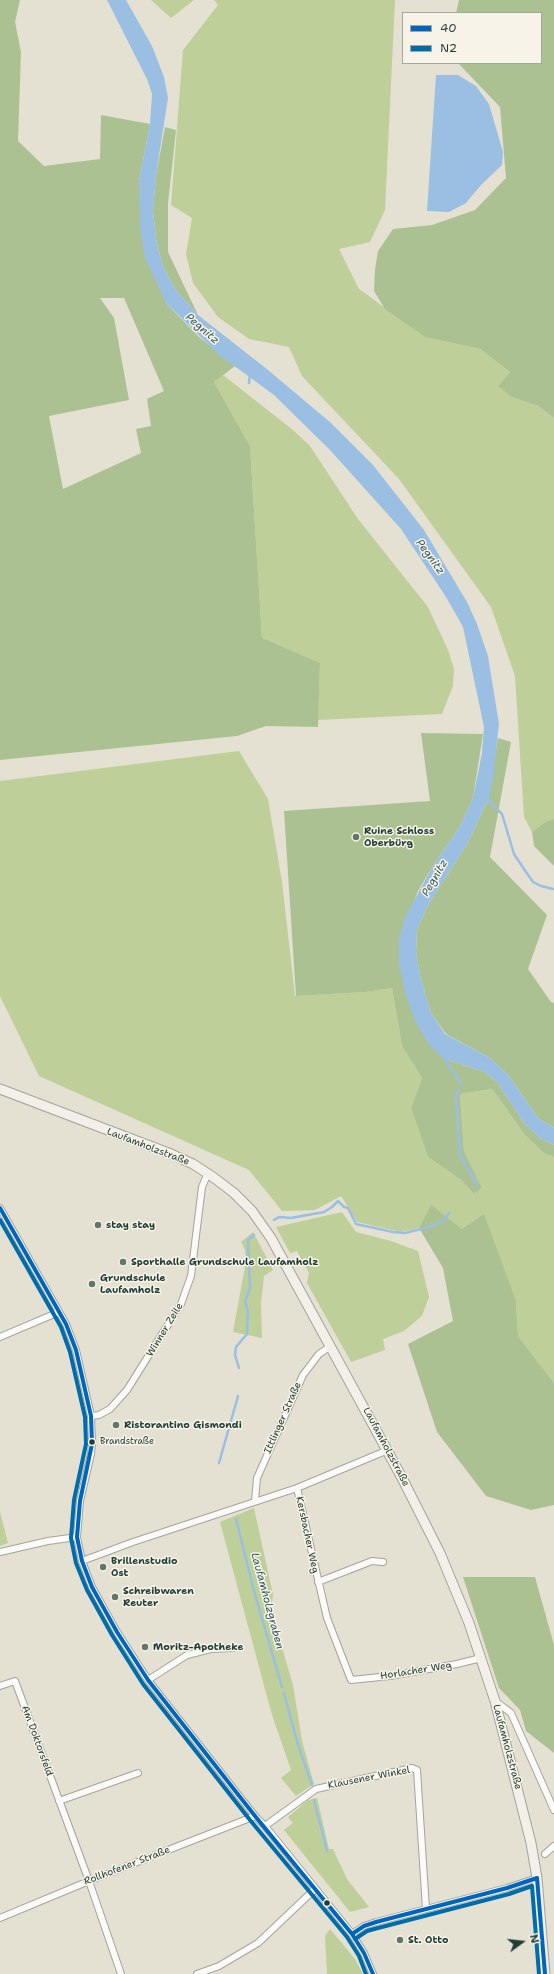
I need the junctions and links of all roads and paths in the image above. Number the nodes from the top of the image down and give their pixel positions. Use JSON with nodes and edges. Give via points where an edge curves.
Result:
{"nodes":[{"id":1,"x":0,"y":1089,"type":"edge"},
{"id":2,"x":208,"y":1173,"type":"junction"},
{"id":3,"x":0,"y":1208,"type":"edge"},
{"id":4,"x":59,"y":1312,"type":"junction"},
{"id":5,"x":0,"y":1337,"type":"edge"},
{"id":6,"x":331,"y":1346,"type":"junction"},
{"id":7,"x":91,"y":1416,"type":"junction"},
{"id":8,"x":388,"y":1450,"type":"junction"},
{"id":9,"x":297,"y":1488,"type":"junction"},
{"id":10,"x":255,"y":1501,"type":"junction"},
{"id":11,"x":77,"y":1536,"type":"junction"},
{"id":12,"x":0,"y":1552,"type":"edge"},
{"id":13,"x":82,"y":1561,"type":"junction"},
{"id":14,"x":383,"y":1562,"type":"dead end"},
{"id":15,"x":318,"y":1582,"type":"junction"},
{"id":16,"x":232,"y":1648,"type":"dead end"},
{"id":17,"x":481,"y":1658,"type":"junction"},
{"id":18,"x":148,"y":1680,"type":"junction"},
{"id":19,"x":351,"y":1680,"type":"joint"},
{"id":20,"x":0,"y":1686,"type":"edge"},
{"id":21,"x":495,"y":1701,"type":"junction"},
{"id":22,"x":138,"y":1773,"type":"dead end"},
{"id":23,"x":59,"y":1801,"type":"junction"},
{"id":24,"x":554,"y":1810,"type":"edge"},
{"id":25,"x":255,"y":1816,"type":"junction"},
{"id":26,"x":265,"y":1826,"type":"junction"},
{"id":27,"x":554,"y":1846,"type":"edge"},
{"id":28,"x":546,"y":1854,"type":"dead end"},
{"id":29,"x":537,"y":1878,"type":"junction"},
{"id":30,"x":89,"y":1880,"type":"junction"},
{"id":31,"x":315,"y":1889,"type":"junction"},
{"id":32,"x":426,"y":1909,"type":"junction"},
{"id":33,"x":0,"y":1918,"type":"edge"},
{"id":34,"x":352,"y":1934,"type":"junction"},
{"id":35,"x":121,"y":1974,"type":"edge"},
{"id":36,"x":196,"y":1974,"type":"edge"},
{"id":37,"x":373,"y":1974,"type":"edge"},
{"id":38,"x":545,"y":1974,"type":"edge"}],
"edges":[{"from":1,"to":2,"type":"main road","name":"Laufamholzstraße","via":[[171,1154]]},
{"from":2,"to":6,"type":"main road","name":"Laufamholzstraße","via":[[240,1199],[266,1229]]},
{"from":2,"to":7,"type":"street","name":"Winner Zeile","via":[[202,1186],[191,1276],[181,1304],[116,1404],[99,1415]]},
{"from":3,"to":4,"type":"street"},
{"from":4,"to":5,"type":"street"},
{"from":4,"to":7,"type":"street","via":[[71,1334]]},
{"from":6,"to":8,"type":"main road","name":"Laufamholzstraße"},
{"from":6,"to":10,"type":"street","name":"Ittlinger Straße","via":[[319,1354],[303,1374],[257,1478]]},
{"from":7,"to":11,"type":"street","via":[[91,1454],[80,1501]]},
{"from":8,"to":9,"type":"street"},
{"from":8,"to":17,"type":"main road","name":"Laufamholzstraße","via":[[446,1566]]},
{"from":9,"to":10,"type":"street"},
{"from":9,"to":15,"type":"street","name":"Kersbacher Weg"},
{"from":10,"to":13,"type":"street"},
{"from":11,"to":12,"type":"street"},
{"from":11,"to":13,"type":"street"},
{"from":13,"to":18,"type":"street","via":[[92,1587]]},
{"from":14,"to":15,"type":"street","name":"Kersbacher Weg","via":[[372,1561]]},
{"from":15,"to":19,"type":"street","name":"Kersbacher Weg","via":[[327,1618]]},
{"from":16,"to":18,"type":"street","via":[[211,1649],[187,1655]]},
{"from":17,"to":19,"type":"street","name":"Horlacher Weg"},
{"from":17,"to":21,"type":"main road","name":"Laufamholzstraße"},
{"from":18,"to":25,"type":"street"},
{"from":20,"to":23,"type":"street","name":"Am Doktorsfeld","via":[[14,1681]]},
{"from":21,"to":24,"type":"street","via":[[511,1713]]},
{"from":21,"to":29,"type":"main road","name":"Laufamholzstraße","via":[[521,1801]]},
{"from":22,"to":23,"type":"street"},
{"from":23,"to":30,"type":"street","name":"Am Doktorsfeld"},
{"from":25,"to":26,"type":"street"},
{"from":25,"to":30,"type":"street","name":"Rollhofener Straße"},
{"from":26,"to":31,"type":"street"},
{"from":26,"to":32,"type":"street","name":"Klausener Winkel","via":[[316,1789],[412,1768],[417,1770]]},
{"from":27,"to":28,"type":"street"},
{"from":29,"to":32,"type":"street"},
{"from":29,"to":38,"type":"main road","name":"Laufamholzstraße"},
{"from":30,"to":33,"type":"street","name":"Rollhofener Straße"},
{"from":30,"to":35,"type":"street","name":"Am Doktorsfeld"},
{"from":31,"to":34,"type":"street"},
{"from":31,"to":36,"type":"street","via":[[258,1942],[219,1966]]},
{"from":32,"to":34,"type":"street","via":[[364,1926]]},
{"from":34,"to":37,"type":"street"}]}
